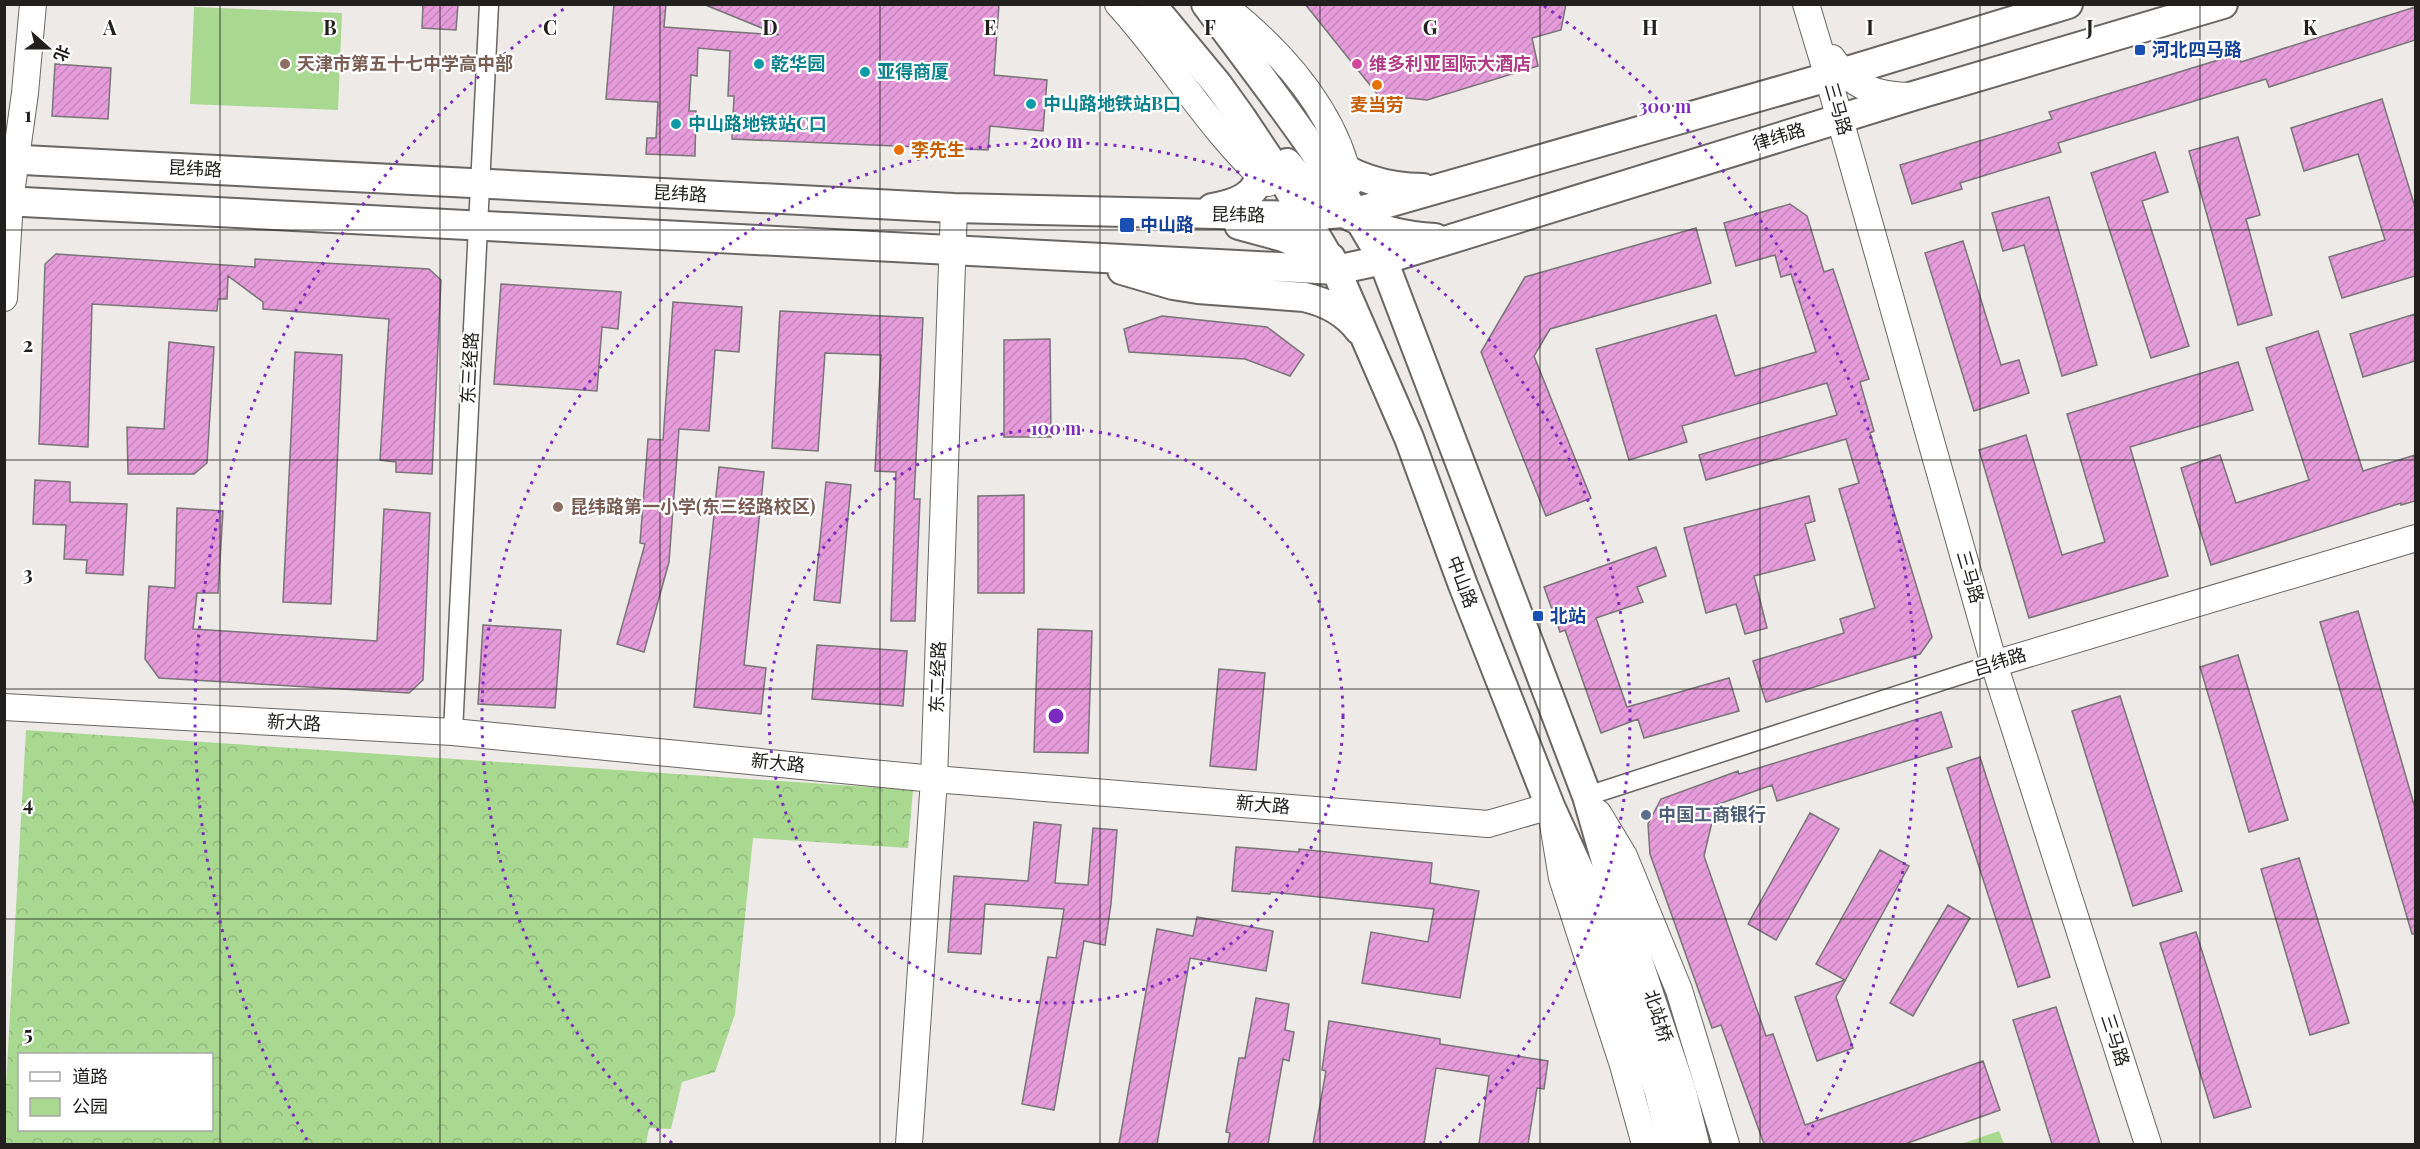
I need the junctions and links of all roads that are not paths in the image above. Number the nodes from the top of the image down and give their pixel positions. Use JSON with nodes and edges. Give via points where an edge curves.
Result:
{"nodes":[{"id":1,"x":33,"y":4,"type":"edge"},
{"id":2,"x":489,"y":4,"type":"edge"},
{"id":3,"x":1118,"y":4,"type":"edge"},
{"id":4,"x":1151,"y":4,"type":"edge"},
{"id":5,"x":1206,"y":4,"type":"edge"},
{"id":6,"x":1222,"y":4,"type":"edge"},
{"id":7,"x":2068,"y":4,"type":"edge"},
{"id":8,"x":2223,"y":4,"type":"edge"},
{"id":9,"x":1808,"y":10,"type":"edge"},
{"id":10,"x":1835,"y":75,"type":"junction"},
{"id":11,"x":1913,"y":96,"type":"junction"},
{"id":12,"x":1241,"y":117,"type":"junction"},
{"id":13,"x":1840,"y":118,"type":"junction"},
{"id":14,"x":1312,"y":147,"type":"junction"},
{"id":15,"x":10,"y":160,"type":"edge"},
{"id":16,"x":1347,"y":170,"type":"junction"},
{"id":17,"x":1260,"y":176,"type":"junction"},
{"id":18,"x":480,"y":184,"type":"junction"},
{"id":19,"x":1443,"y":187,"type":"junction"},
{"id":20,"x":7,"y":201,"type":"edge"},
{"id":21,"x":954,"y":208,"type":"junction"},
{"id":22,"x":1187,"y":213,"type":"junction"},
{"id":23,"x":1305,"y":216,"type":"junction"},
{"id":24,"x":1354,"y":216,"type":"junction"},
{"id":25,"x":477,"y":224,"type":"junction"},
{"id":26,"x":1465,"y":235,"type":"junction"},
{"id":27,"x":953,"y":249,"type":"junction"},
{"id":28,"x":1089,"y":257,"type":"junction"},
{"id":29,"x":1383,"y":260,"type":"junction"},
{"id":30,"x":1339,"y":265,"type":"junction"},
{"id":31,"x":4,"y":298,"type":"edge"},
{"id":32,"x":1365,"y":338,"type":"junction"},
{"id":33,"x":1420,"y":358,"type":"junction"},
{"id":34,"x":2415,"y":538,"type":"edge"},
{"id":35,"x":1994,"y":664,"type":"junction"},
{"id":36,"x":5,"y":707,"type":"edge"},
{"id":37,"x":4,"y":721,"type":"edge"},
{"id":38,"x":453,"y":732,"type":"junction"},
{"id":39,"x":934,"y":779,"type":"junction"},
{"id":40,"x":1587,"y":796,"type":"junction"},
{"id":41,"x":1550,"y":806,"type":"junction"},
{"id":42,"x":1602,"y":891,"type":"junction"},
{"id":43,"x":909,"y":1144,"type":"edge"},
{"id":44,"x":1645,"y":1144,"type":"edge"},
{"id":45,"x":1672,"y":1144,"type":"edge"},
{"id":46,"x":1695,"y":1144,"type":"edge"},
{"id":47,"x":1726,"y":1144,"type":"edge"},
{"id":48,"x":2148,"y":1144,"type":"edge"}],
"edges":[{"from":1,"to":15,"type":"street","via":[[25,93]]},
{"from":2,"to":18,"type":"street","name":"东三经路"},
{"from":3,"to":17,"type":"street"},
{"from":4,"to":12,"type":"main road","name":"中山路"},
{"from":5,"to":14,"type":"main road"},
{"from":6,"to":16,"type":"street","via":[[1268,45],[1305,89],[1335,136]]},
{"from":7,"to":10,"type":"main road"},
{"from":8,"to":11,"type":"main road","name":"律纬路"},
{"from":9,"to":10,"type":"street"},
{"from":10,"to":11,"type":"street","via":[[1865,89]]},
{"from":10,"to":13,"type":"street","name":"三马路"},
{"from":10,"to":19,"type":"main road"},
{"from":11,"to":13,"type":"main road","name":"律纬路"},
{"from":12,"to":17,"type":"main road","via":[[1254,144]]},
{"from":12,"to":23,"type":"main road","name":"中山路"},
{"from":12,"to":24,"type":"main road","via":[[1318,195]]},
{"from":13,"to":26,"type":"main road","name":"律纬路"},
{"from":13,"to":35,"type":"street","name":"三马路"},
{"from":14,"to":16,"type":"main road"},
{"from":14,"to":24,"type":"main road"},
{"from":15,"to":18,"type":"main road","name":"昆纬路"},
{"from":15,"to":20,"type":"street"},
{"from":16,"to":19,"type":"main road","via":[[1383,184]]},
{"from":16,"to":24,"type":"street"},
{"from":17,"to":22,"type":"main road","via":[[1249,196],[1238,202]]},
{"from":17,"to":23,"type":"street"},
{"from":18,"to":21,"type":"main road","name":"昆纬路"},
{"from":18,"to":25,"type":"street","name":"东三经路"},
{"from":19,"to":24,"type":"main road"},
{"from":20,"to":25,"type":"main road"},
{"from":20,"to":31,"type":"street"},
{"from":21,"to":22,"type":"main road","name":"昆纬路"},
{"from":21,"to":27,"type":"street","name":"东二经路"},
{"from":22,"to":23,"type":"main road","name":"昆纬路"},
{"from":22,"to":30,"type":"main road","via":[[1283,237]]},
{"from":23,"to":24,"type":"main road","name":"昆纬路"},
{"from":23,"to":30,"type":"main road","name":"中山路"},
{"from":24,"to":26,"type":"main road","via":[[1409,237]]},
{"from":24,"to":29,"type":"main road"},
{"from":25,"to":27,"type":"main road"},
{"from":25,"to":38,"type":"street","name":"东三经路"},
{"from":26,"to":29,"type":"main road","name":"律纬路"},
{"from":27,"to":28,"type":"main road"},
{"from":27,"to":39,"type":"street","name":"东二经路"},
{"from":28,"to":30,"type":"main road"},
{"from":28,"to":32,"type":"main road","via":[[1173,285],[1324,302],[1353,321]]},
{"from":29,"to":30,"type":"main road","name":"律纬路"},
{"from":29,"to":33,"type":"main road"},
{"from":30,"to":32,"type":"main road","name":"中山路"},
{"from":30,"to":33,"type":"main road","via":[[1365,275],[1386,300]]},
{"from":32,"to":41,"type":"main road","name":"中山路","via":[[1409,438]]},
{"from":33,"to":40,"type":"main road"},
{"from":34,"to":35,"type":"street","name":"吕纬路"},
{"from":35,"to":40,"type":"street","name":"吕纬路"},
{"from":35,"to":48,"type":"street","name":"三马路"},
{"from":36,"to":37,"type":"street"},
{"from":36,"to":38,"type":"street","name":"新大路"},
{"from":38,"to":39,"type":"street","name":"新大路"},
{"from":39,"to":41,"type":"street","name":"新大路","via":[[1488,824]]},
{"from":39,"to":43,"type":"street","name":"东二经路"},
{"from":40,"to":42,"type":"main road"},
{"from":40,"to":47,"type":"street","via":[[1624,856],[1679,990]]},
{"from":41,"to":42,"type":"main road","name":"中山路"},
{"from":41,"to":44,"type":"street","via":[[1562,878]]},
{"from":42,"to":45,"type":"main road","name":"北站桥"},
{"from":42,"to":46,"type":"main road","name":"北站桥","via":[[1682,1092]]}]}
